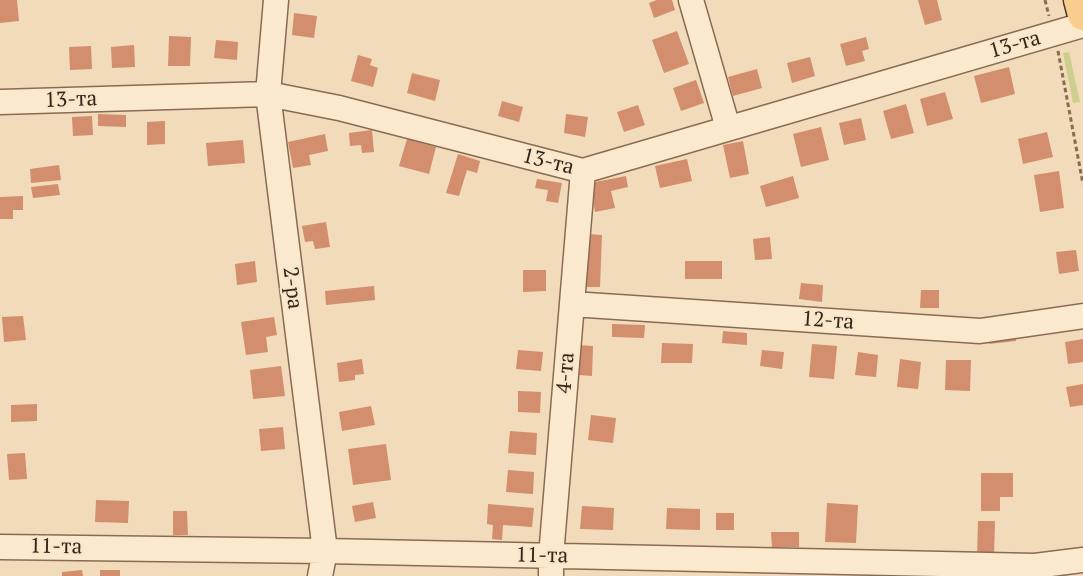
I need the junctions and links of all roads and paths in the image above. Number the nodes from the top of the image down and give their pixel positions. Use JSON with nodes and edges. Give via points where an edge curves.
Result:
{"nodes":[{"id":1,"x":276,"y":0,"type":"edge"},
{"id":2,"x":691,"y":0,"type":"edge"},
{"id":3,"x":1045,"y":0,"type":"edge"},
{"id":4,"x":1079,"y":0,"type":"edge"},
{"id":5,"x":1083,"y":15,"type":"edge"},
{"id":6,"x":1083,"y":26,"type":"edge"},
{"id":7,"x":1054,"y":34,"type":"junction"},
{"id":8,"x":268,"y":94,"type":"junction"},
{"id":9,"x":0,"y":102,"type":"edge"},
{"id":10,"x":728,"y":128,"type":"junction"},
{"id":11,"x":583,"y":171,"type":"junction"},
{"id":12,"x":1083,"y":184,"type":"edge"},
{"id":13,"x":572,"y":303,"type":"junction"},
{"id":14,"x":1083,"y":316,"type":"edge"},
{"id":15,"x":0,"y":547,"type":"edge"},
{"id":16,"x":325,"y":551,"type":"junction"},
{"id":17,"x":1083,"y":560,"type":"edge"},
{"id":18,"x":551,"y":566,"type":"edge"},
{"id":19,"x":1035,"y":571,"type":"edge"},
{"id":20,"x":320,"y":576,"type":"edge"}],
"edges":[{"from":1,"to":8,"type":"street","name":"2-ра"},
{"from":2,"to":10,"type":"street"},
{"from":3,"to":7,"type":"path"},
{"from":4,"to":5,"type":"main road"},
{"from":6,"to":7,"type":"street","name":"13-та"},
{"from":7,"to":10,"type":"street","name":"13-та"},
{"from":7,"to":12,"type":"path"},
{"from":8,"to":9,"type":"street","name":"13-та"},
{"from":8,"to":11,"type":"street","name":"13-та","via":[[339,108]]},
{"from":8,"to":16,"type":"street","name":"2-ра"},
{"from":10,"to":11,"type":"street","name":"13-та"},
{"from":11,"to":13,"type":"street","name":"4-та"},
{"from":13,"to":14,"type":"street","name":"12-та","via":[[980,331]]},
{"from":13,"to":18,"type":"street","name":"4-та"},
{"from":15,"to":16,"type":"street","name":"11-та"},
{"from":16,"to":18,"type":"street","name":"11-та"},
{"from":16,"to":20,"type":"street","name":"2-ра"},
{"from":17,"to":19,"type":"street","name":"11-та"},
{"from":18,"to":19,"type":"street","name":"11-та"}]}
